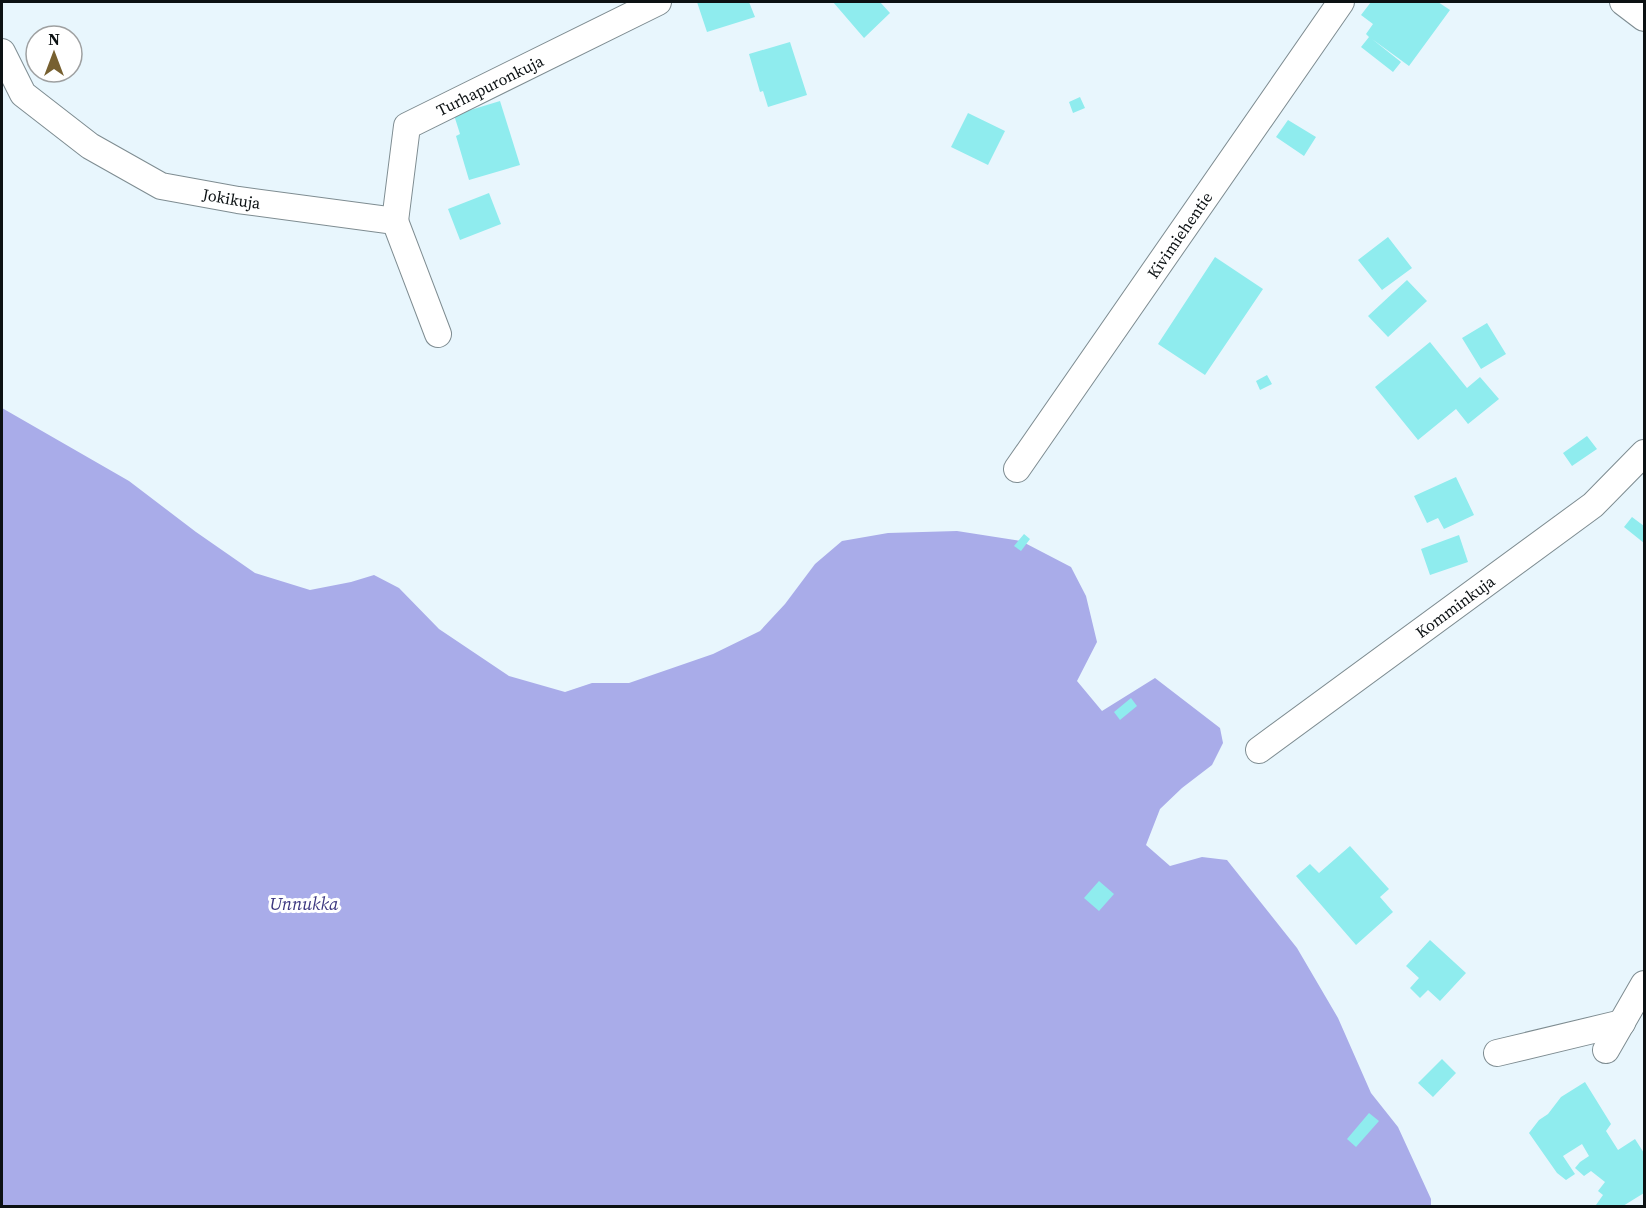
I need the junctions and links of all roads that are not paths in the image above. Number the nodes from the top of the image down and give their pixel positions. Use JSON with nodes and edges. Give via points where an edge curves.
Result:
{"nodes":[{"id":1,"x":658,"y":2,"type":"edge"},
{"id":2,"x":1341,"y":2,"type":"edge"},
{"id":3,"x":1623,"y":2,"type":"edge"},
{"id":4,"x":1644,"y":18,"type":"edge"},
{"id":5,"x":2,"y":52,"type":"edge"},
{"id":6,"x":395,"y":221,"type":"junction"},
{"id":7,"x":438,"y":334,"type":"dead end"},
{"id":8,"x":1644,"y":453,"type":"edge"},
{"id":9,"x":1017,"y":469,"type":"dead end"},
{"id":10,"x":1259,"y":750,"type":"dead end"},
{"id":11,"x":1644,"y":984,"type":"edge"},
{"id":12,"x":1622,"y":1023,"type":"junction"},
{"id":13,"x":1606,"y":1050,"type":"dead end"},
{"id":14,"x":1497,"y":1053,"type":"dead end"}],
"edges":[{"from":1,"to":6,"type":"street","name":"Turhapuronkuja","via":[[407,126]]},
{"from":2,"to":9,"type":"street","name":"Kivimiehentie"},
{"from":3,"to":4,"type":"street"},
{"from":5,"to":6,"type":"street","name":"Jokikuja","via":[[23,94],[90,146],[161,186]]},
{"from":6,"to":7,"type":"street"},
{"from":8,"to":10,"type":"street","name":"Komminkuja","via":[[1593,505]]},
{"from":11,"to":12,"type":"street"},
{"from":12,"to":13,"type":"street"},
{"from":12,"to":14,"type":"street"}]}
